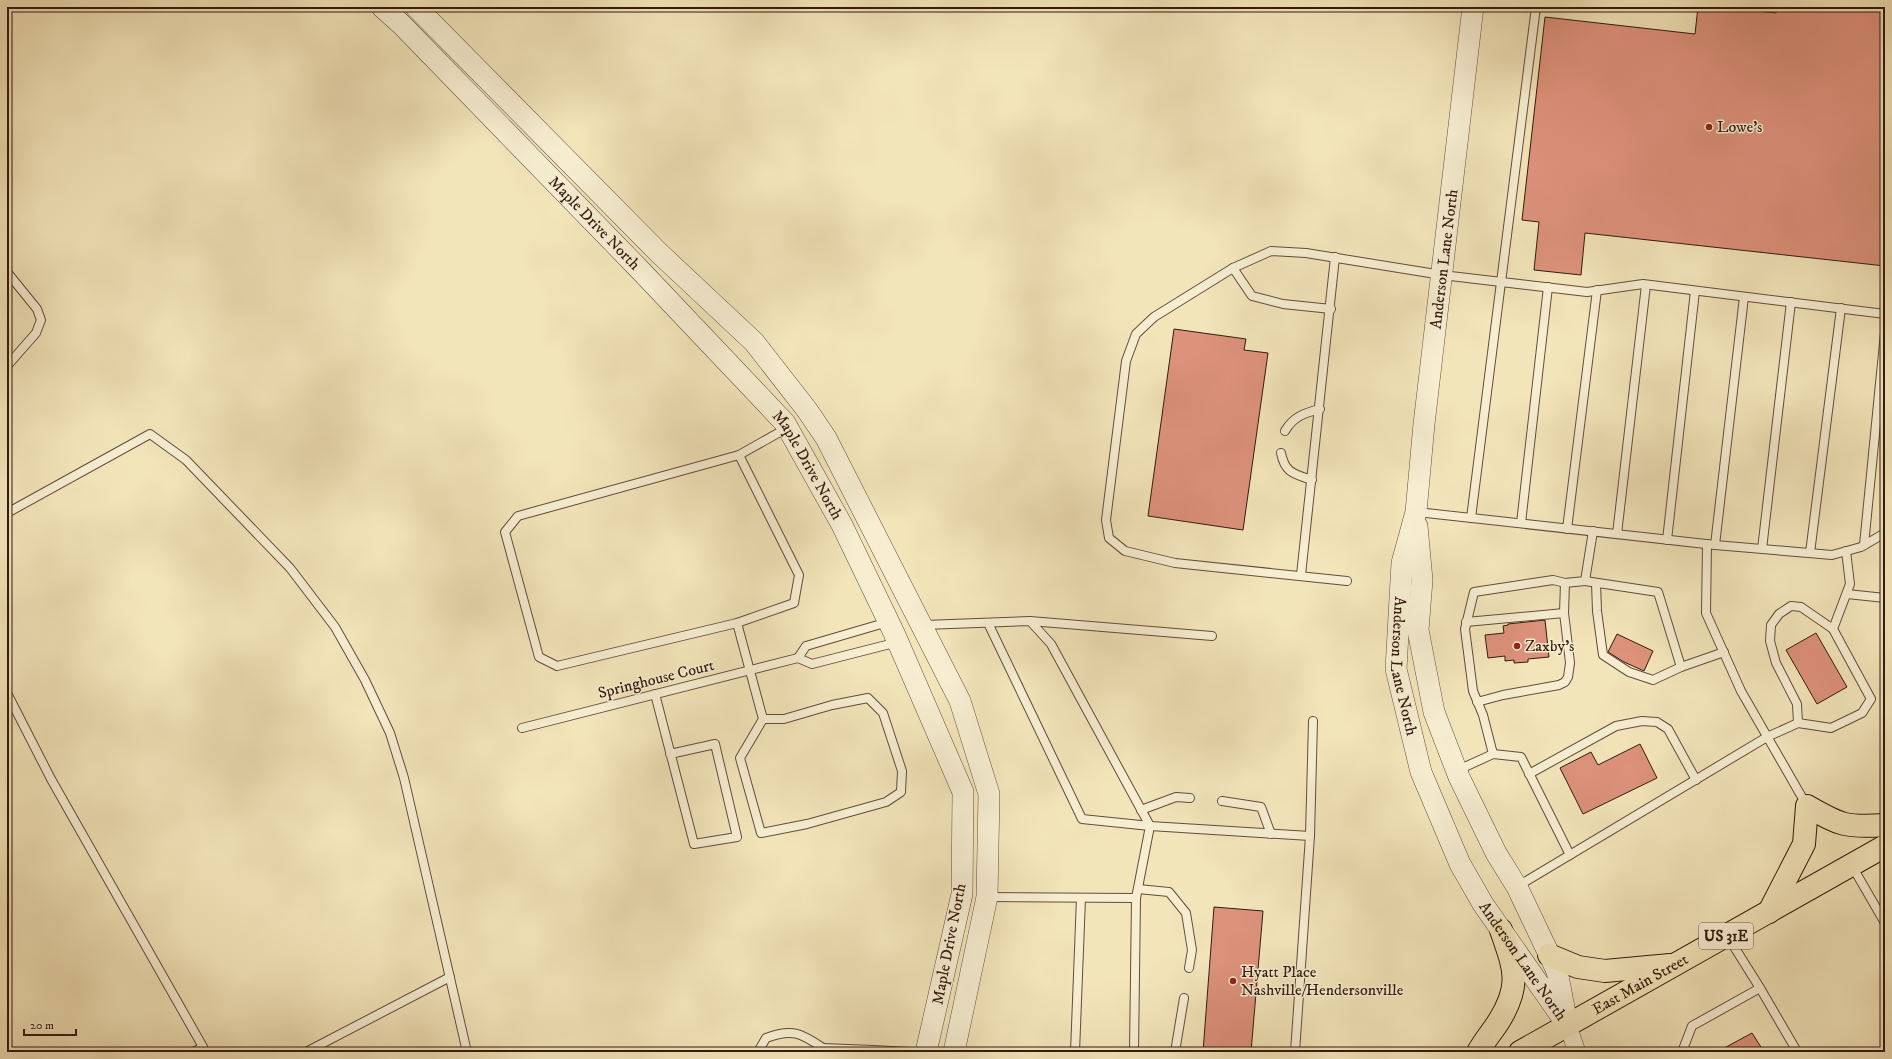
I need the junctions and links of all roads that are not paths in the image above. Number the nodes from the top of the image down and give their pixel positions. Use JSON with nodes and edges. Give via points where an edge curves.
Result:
{"nodes":[{"id":1,"x":382,"y":7,"type":"edge"},
{"id":2,"x":1473,"y":7,"type":"edge"},
{"id":3,"x":1536,"y":7,"type":"edge"},
{"id":4,"x":418,"y":9,"type":"edge"},
{"id":5,"x":402,"y":25,"type":"junction"},
{"id":6,"x":658,"y":252,"type":"junction"},
{"id":7,"x":1335,"y":257,"type":"junction"},
{"id":8,"x":1233,"y":268,"type":"junction"},
{"id":9,"x":641,"y":271,"type":"junction"},
{"id":10,"x":7,"y":272,"type":"edge"},
{"id":11,"x":1442,"y":275,"type":"junction"},
{"id":12,"x":1502,"y":282,"type":"junction"},
{"id":13,"x":1646,"y":285,"type":"junction"},
{"id":14,"x":1548,"y":287,"type":"junction"},
{"id":15,"x":1597,"y":290,"type":"junction"},
{"id":16,"x":1695,"y":291,"type":"junction"},
{"id":17,"x":1744,"y":297,"type":"junction"},
{"id":18,"x":1791,"y":302,"type":"junction"},
{"id":19,"x":1841,"y":308,"type":"junction"},
{"id":20,"x":1331,"y":310,"type":"junction"},
{"id":21,"x":1885,"y":314,"type":"edge"},
{"id":22,"x":1885,"y":333,"type":"edge"},
{"id":23,"x":7,"y":366,"type":"edge"},
{"id":24,"x":1320,"y":409,"type":"junction"},
{"id":25,"x":807,"y":410,"type":"junction"},
{"id":26,"x":787,"y":426,"type":"junction"},
{"id":27,"x":1285,"y":431,"type":"dead end"},
{"id":28,"x":1281,"y":453,"type":"dead end"},
{"id":29,"x":739,"y":455,"type":"junction"},
{"id":30,"x":1312,"y":480,"type":"junction"},
{"id":31,"x":1416,"y":512,"type":"junction"},
{"id":32,"x":7,"y":513,"type":"edge"},
{"id":33,"x":1471,"y":518,"type":"junction"},
{"id":34,"x":1521,"y":523,"type":"junction"},
{"id":35,"x":1568,"y":528,"type":"junction"},
{"id":36,"x":1593,"y":531,"type":"junction"},
{"id":37,"x":1885,"y":533,"type":"edge"},
{"id":38,"x":1618,"y":534,"type":"junction"},
{"id":39,"x":1667,"y":540,"type":"junction"},
{"id":40,"x":1711,"y":544,"type":"junction"},
{"id":41,"x":1864,"y":545,"type":"junction"},
{"id":42,"x":1762,"y":549,"type":"junction"},
{"id":43,"x":1846,"y":551,"type":"junction"},
{"id":44,"x":1810,"y":553,"type":"junction"},
{"id":45,"x":1301,"y":575,"type":"junction"},
{"id":46,"x":1347,"y":580,"type":"dead end"},
{"id":47,"x":1585,"y":581,"type":"junction"},
{"id":48,"x":1565,"y":583,"type":"junction"},
{"id":49,"x":1596,"y":583,"type":"junction"},
{"id":50,"x":1847,"y":594,"type":"junction"},
{"id":51,"x":1885,"y":598,"type":"edge"},
{"id":52,"x":1564,"y":613,"type":"junction"},
{"id":53,"x":1030,"y":621,"type":"junction"},
{"id":54,"x":1466,"y":622,"type":"junction"},
{"id":55,"x":737,"y":623,"type":"junction"},
{"id":56,"x":988,"y":623,"type":"junction"},
{"id":57,"x":921,"y":625,"type":"junction"},
{"id":58,"x":1833,"y":629,"type":"junction"},
{"id":59,"x":894,"y":632,"type":"junction"},
{"id":60,"x":1212,"y":636,"type":"dead end"},
{"id":61,"x":1724,"y":652,"type":"junction"},
{"id":62,"x":798,"y":658,"type":"junction"},
{"id":63,"x":1681,"y":668,"type":"junction"},
{"id":64,"x":749,"y":670,"type":"junction"},
{"id":65,"x":7,"y":693,"type":"edge"},
{"id":66,"x":654,"y":694,"type":"junction"},
{"id":67,"x":1478,"y":702,"type":"junction"},
{"id":68,"x":763,"y":719,"type":"junction"},
{"id":69,"x":1313,"y":721,"type":"dead end"},
{"id":70,"x":1798,"y":723,"type":"junction"},
{"id":71,"x":522,"y":728,"type":"dead end"},
{"id":72,"x":1767,"y":737,"type":"junction"},
{"id":73,"x":670,"y":754,"type":"junction"},
{"id":74,"x":1493,"y":754,"type":"junction"},
{"id":75,"x":1457,"y":770,"type":"junction"},
{"id":76,"x":1529,"y":774,"type":"junction"},
{"id":77,"x":1696,"y":780,"type":"junction"},
{"id":78,"x":1190,"y":798,"type":"dead end"},
{"id":79,"x":1222,"y":801,"type":"dead end"},
{"id":80,"x":1807,"y":806,"type":"junction"},
{"id":81,"x":1141,"y":810,"type":"junction"},
{"id":82,"x":1885,"y":825,"type":"edge"},
{"id":83,"x":1150,"y":826,"type":"junction"},
{"id":84,"x":1271,"y":834,"type":"junction"},
{"id":85,"x":1310,"y":836,"type":"junction"},
{"id":86,"x":1885,"y":846,"type":"edge"},
{"id":87,"x":1570,"y":855,"type":"junction"},
{"id":88,"x":1852,"y":865,"type":"junction"},
{"id":89,"x":1517,"y":886,"type":"junction"},
{"id":90,"x":1138,"y":889,"type":"junction"},
{"id":91,"x":962,"y":894,"type":"junction"},
{"id":92,"x":987,"y":897,"type":"junction"},
{"id":93,"x":1081,"y":898,"type":"junction"},
{"id":94,"x":1136,"y":898,"type":"junction"},
{"id":95,"x":1769,"y":912,"type":"junction"},
{"id":96,"x":1885,"y":923,"type":"edge"},
{"id":97,"x":1501,"y":930,"type":"junction"},
{"id":98,"x":1727,"y":936,"type":"junction"},
{"id":99,"x":1549,"y":955,"type":"junction"},
{"id":100,"x":1677,"y":964,"type":"junction"},
{"id":101,"x":1189,"y":968,"type":"dead end"},
{"id":102,"x":450,"y":977,"type":"junction"},
{"id":103,"x":1760,"y":988,"type":"junction"},
{"id":104,"x":1184,"y":998,"type":"dead end"},
{"id":105,"x":1568,"y":1026,"type":"junction"},
{"id":106,"x":204,"y":1049,"type":"edge"},
{"id":107,"x":823,"y":1050,"type":"edge"},
{"id":108,"x":874,"y":1051,"type":"edge"},
{"id":109,"x":193,"y":1052,"type":"edge"},
{"id":110,"x":306,"y":1052,"type":"edge"},
{"id":111,"x":467,"y":1052,"type":"edge"},
{"id":112,"x":758,"y":1052,"type":"edge"},
{"id":113,"x":909,"y":1052,"type":"edge"},
{"id":114,"x":926,"y":1052,"type":"edge"},
{"id":115,"x":954,"y":1052,"type":"edge"},
{"id":116,"x":1075,"y":1052,"type":"edge"},
{"id":117,"x":1134,"y":1052,"type":"edge"},
{"id":118,"x":1175,"y":1052,"type":"edge"},
{"id":119,"x":1295,"y":1052,"type":"edge"},
{"id":120,"x":1478,"y":1052,"type":"edge"},
{"id":121,"x":1520,"y":1052,"type":"edge"},
{"id":122,"x":1577,"y":1052,"type":"edge"},
{"id":123,"x":1682,"y":1052,"type":"edge"},
{"id":124,"x":1794,"y":1052,"type":"edge"}],
"edges":[{"from":1,"to":5,"type":"street","name":"Maple Drive North"},
{"from":2,"to":11,"type":"street","name":"Anderson Lane North"},
{"from":3,"to":12,"type":"lane"},
{"from":4,"to":5,"type":"street"},
{"from":4,"to":6,"type":"street","name":"Maple Drive North"},
{"from":5,"to":9,"type":"street","name":"Maple Drive North"},
{"from":6,"to":9,"type":"street"},
{"from":6,"to":25,"type":"street","name":"Maple Drive North","via":[[754,342]]},
{"from":7,"to":8,"type":"lane","via":[[1272,251]]},
{"from":7,"to":11,"type":"lane"},
{"from":7,"to":20,"type":"lane"},
{"from":8,"to":20,"type":"lane","via":[[1252,296],[1283,304]]},
{"from":8,"to":45,"type":"lane","via":[[1154,318],[1136,334],[1126,361],[1106,520],[1109,538],[1124,550],[1175,562]]},
{"from":9,"to":26,"type":"street","name":"Maple Drive North"},
{"from":10,"to":23,"type":"lane","via":[[37,310],[40,320],[36,333]]},
{"from":11,"to":12,"type":"lane"},
{"from":11,"to":31,"type":"street","name":"Anderson Lane North"},
{"from":12,"to":14,"type":"lane"},
{"from":12,"to":33,"type":"lane","via":[[1487,380]]},
{"from":13,"to":15,"type":"lane"},
{"from":13,"to":16,"type":"lane"},
{"from":13,"to":38,"type":"lane"},
{"from":14,"to":15,"type":"lane","via":[[1587,292]]},
{"from":14,"to":34,"type":"lane"},
{"from":15,"to":35,"type":"lane"},
{"from":16,"to":17,"type":"lane"},
{"from":16,"to":39,"type":"lane"},
{"from":17,"to":18,"type":"lane"},
{"from":17,"to":40,"type":"lane"},
{"from":18,"to":19,"type":"lane"},
{"from":18,"to":42,"type":"lane"},
{"from":19,"to":21,"type":"lane"},
{"from":19,"to":44,"type":"lane"},
{"from":20,"to":24,"type":"lane"},
{"from":22,"to":41,"type":"lane"},
{"from":24,"to":27,"type":"lane","via":[[1301,414]]},
{"from":24,"to":30,"type":"lane"},
{"from":25,"to":26,"type":"street"},
{"from":25,"to":57,"type":"street","name":"Maple Drive North","via":[[826,438]]},
{"from":26,"to":29,"type":"lane"},
{"from":26,"to":59,"type":"street","name":"Maple Drive North","via":[[842,525]]},
{"from":28,"to":30,"type":"lane","via":[[1283,465],[1293,474]]},
{"from":29,"to":55,"type":"lane","via":[[799,575],[794,603]]},
{"from":29,"to":55,"type":"lane","via":[[518,516],[505,532],[539,657],[557,666]]},
{"from":30,"to":45,"type":"lane"},
{"from":31,"to":33,"type":"lane"},
{"from":31,"to":75,"type":"street","name":"Anderson Lane North","via":[[1422,580],[1418,630],[1434,712]]},
{"from":31,"to":97,"type":"street","name":"Anderson Lane North","via":[[1402,563],[1396,669],[1421,772],[1460,864]]},
{"from":32,"to":102,"type":"lane","via":[[150,434],[186,460],[290,568],[335,627],[365,680],[390,733],[404,778]]},
{"from":33,"to":34,"type":"lane"},
{"from":34,"to":35,"type":"lane"},
{"from":35,"to":36,"type":"lane"},
{"from":36,"to":38,"type":"lane"},
{"from":36,"to":47,"type":"lane"},
{"from":37,"to":41,"type":"lane"},
{"from":38,"to":39,"type":"lane"},
{"from":39,"to":40,"type":"lane"},
{"from":40,"to":42,"type":"lane"},
{"from":40,"to":61,"type":"lane","via":[[1706,613]]},
{"from":41,"to":43,"type":"lane"},
{"from":42,"to":44,"type":"lane"},
{"from":43,"to":44,"type":"lane","via":[[1832,555]]},
{"from":43,"to":50,"type":"lane","via":[[1850,584]]},
{"from":45,"to":46,"type":"lane"},
{"from":47,"to":48,"type":"lane"},
{"from":47,"to":49,"type":"lane"},
{"from":48,"to":52,"type":"lane"},
{"from":48,"to":54,"type":"lane","via":[[1553,580],[1474,592]]},
{"from":49,"to":63,"type":"lane","via":[[1658,592]]},
{"from":49,"to":63,"type":"lane","via":[[1603,656],[1629,672],[1653,680]]},
{"from":50,"to":51,"type":"lane"},
{"from":50,"to":58,"type":"lane"},
{"from":52,"to":54,"type":"lane"},
{"from":52,"to":67,"type":"lane","via":[[1570,663],[1565,682]]},
{"from":53,"to":56,"type":"lane"},
{"from":53,"to":60,"type":"lane"},
{"from":53,"to":81,"type":"lane","via":[[1051,644]]},
{"from":54,"to":67,"type":"lane","via":[[1464,629],[1473,691]]},
{"from":55,"to":64,"type":"lane"},
{"from":56,"to":57,"type":"lane"},
{"from":56,"to":83,"type":"lane","via":[[1082,819]]},
{"from":57,"to":59,"type":"street"},
{"from":57,"to":92,"type":"street","name":"Maple Drive North","via":[[960,701],[989,794]]},
{"from":58,"to":70,"type":"lane","via":[[1871,699],[1862,713],[1831,728]]},
{"from":58,"to":70,"type":"lane","via":[[1800,607],[1791,606],[1779,614],[1771,625],[1770,641],[1797,704]]},
{"from":59,"to":62,"type":"lane","via":[[812,664]]},
{"from":59,"to":62,"type":"lane","via":[[806,646]]},
{"from":59,"to":91,"type":"street","name":"Maple Drive North","via":[[963,792]]},
{"from":61,"to":63,"type":"lane"},
{"from":61,"to":72,"type":"lane","via":[[1741,691]]},
{"from":62,"to":64,"type":"lane","name":"Springhouse Court"},
{"from":64,"to":66,"type":"lane","name":"Springhouse Court"},
{"from":64,"to":68,"type":"lane"},
{"from":65,"to":106,"type":"lane","via":[[51,779]]},
{"from":66,"to":71,"type":"lane","name":"Springhouse Court"},
{"from":66,"to":73,"type":"lane"},
{"from":67,"to":74,"type":"lane"},
{"from":68,"to":68,"type":"lane","via":[[784,719],[868,698],[883,713],[902,771],[901,792],[886,802],[807,824],[761,833],[740,758]]},
{"from":69,"to":85,"type":"lane"},
{"from":70,"to":72,"type":"lane"},
{"from":72,"to":77,"type":"lane"},
{"from":72,"to":80,"type":"lane"},
{"from":73,"to":73,"type":"lane","via":[[694,844],[737,837],[715,744]]},
{"from":74,"to":75,"type":"lane"},
{"from":74,"to":76,"type":"lane","via":[[1520,757]]},
{"from":75,"to":89,"type":"street","name":"Anderson Lane North","via":[[1496,853]]},
{"from":76,"to":77,"type":"lane","via":[[1616,726],[1642,721],[1657,722],[1668,729]]},
{"from":76,"to":87,"type":"lane"},
{"from":77,"to":87,"type":"lane"},
{"from":78,"to":81,"type":"lane","via":[[1176,797]]},
{"from":79,"to":84,"type":"lane","via":[[1261,807]]},
{"from":80,"to":82,"type":"main road","via":[[1843,824],[1859,827]]},
{"from":80,"to":95,"type":"main road","via":[[1804,844]]},
{"from":81,"to":83,"type":"lane"},
{"from":83,"to":84,"type":"lane"},
{"from":83,"to":90,"type":"lane"},
{"from":84,"to":85,"type":"lane"},
{"from":85,"to":119,"type":"lane"},
{"from":86,"to":88,"type":"main road","name":"East Main Street","number":"US 31E"},
{"from":87,"to":89,"type":"lane"},
{"from":88,"to":95,"type":"main road","name":"East Main Street","number":"US 31E"},
{"from":88,"to":96,"type":"lane"},
{"from":89,"to":99,"type":"street","name":"Anderson Lane North"},
{"from":90,"to":94,"type":"lane"},
{"from":90,"to":101,"type":"lane","via":[[1169,892],[1186,912],[1192,950]]},
{"from":91,"to":92,"type":"street"},
{"from":91,"to":114,"type":"street","name":"Maple Drive North"},
{"from":92,"to":93,"type":"lane"},
{"from":92,"to":115,"type":"street","name":"Maple Drive North"},
{"from":93,"to":94,"type":"lane"},
{"from":93,"to":116,"type":"lane"},
{"from":94,"to":117,"type":"lane"},
{"from":95,"to":98,"type":"main road","name":"East Main Street","number":"US 31E"},
{"from":97,"to":105,"type":"street","name":"Anderson Lane North"},
{"from":97,"to":120,"type":"main road","via":[[1513,967],[1514,987],[1510,1003]]},
{"from":98,"to":100,"type":"main road","name":"East Main Street","number":"US 31E"},
{"from":98,"to":103,"type":"lane"},
{"from":99,"to":100,"type":"main road","via":[[1578,967],[1605,971]]},
{"from":99,"to":105,"type":"street","name":"Anderson Lane North","via":[[1557,971]]},
{"from":100,"to":105,"type":"main road","name":"East Main Street","number":"US 31E"},
{"from":102,"to":110,"type":"lane"},
{"from":102,"to":111,"type":"lane"},
{"from":103,"to":123,"type":"lane","via":[[1692,1026]]},
{"from":103,"to":124,"type":"lane","via":[[1795,1048]]},
{"from":104,"to":118,"type":"lane"},
{"from":105,"to":121,"type":"main road","name":"East Main Street","number":"US 31E"},
{"from":105,"to":122,"type":"street"},
{"from":106,"to":109,"type":"lane"},
{"from":107,"to":108,"type":"lane"},
{"from":107,"to":112,"type":"lane","via":[[803,1034],[781,1032],[766,1038]]},
{"from":108,"to":113,"type":"lane"}]}
